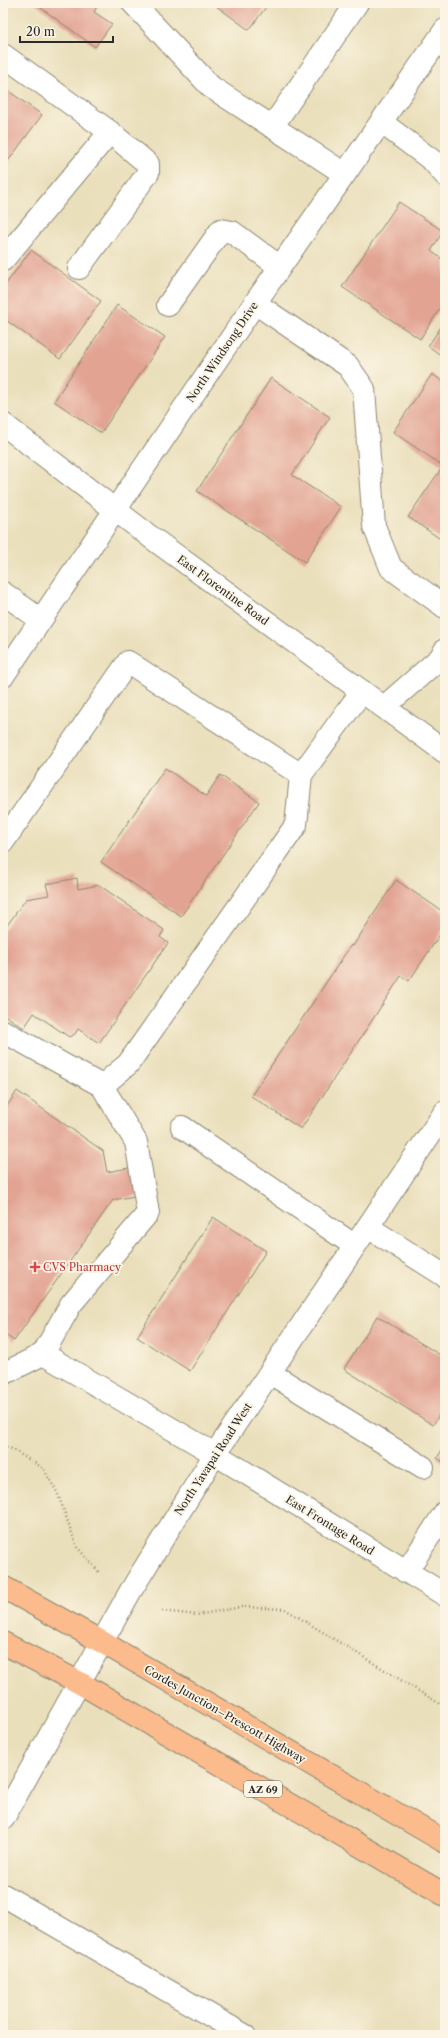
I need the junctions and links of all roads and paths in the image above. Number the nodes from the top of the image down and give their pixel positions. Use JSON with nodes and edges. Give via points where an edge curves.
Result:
{"nodes":[{"id":1,"x":133,"y":3,"type":"edge"},
{"id":2,"x":357,"y":3,"type":"edge"},
{"id":3,"x":445,"y":30,"type":"edge"},
{"id":4,"x":3,"y":55,"type":"edge"},
{"id":5,"x":381,"y":122,"type":"junction"},
{"id":6,"x":272,"y":127,"type":"junction"},
{"id":7,"x":110,"y":132,"type":"junction"},
{"id":8,"x":345,"y":174,"type":"junction"},
{"id":9,"x":445,"y":175,"type":"edge"},
{"id":10,"x":3,"y":260,"type":"edge"},
{"id":11,"x":280,"y":267,"type":"junction"},
{"id":12,"x":79,"y":268,"type":"dead end"},
{"id":13,"x":255,"y":303,"type":"junction"},
{"id":14,"x":168,"y":305,"type":"dead end"},
{"id":15,"x":3,"y":424,"type":"edge"},
{"id":16,"x":116,"y":510,"type":"junction"},
{"id":17,"x":3,"y":593,"type":"edge"},
{"id":18,"x":445,"y":608,"type":"edge"},
{"id":19,"x":41,"y":620,"type":"junction"},
{"id":20,"x":445,"y":650,"type":"edge"},
{"id":21,"x":3,"y":676,"type":"edge"},
{"id":22,"x":362,"y":691,"type":"junction"},
{"id":23,"x":384,"y":707,"type":"junction"},
{"id":24,"x":445,"y":752,"type":"edge"},
{"id":25,"x":301,"y":776,"type":"junction"},
{"id":26,"x":3,"y":842,"type":"edge"},
{"id":27,"x":3,"y":1031,"type":"edge"},
{"id":28,"x":102,"y":1086,"type":"junction"},
{"id":29,"x":445,"y":1112,"type":"edge"},
{"id":30,"x":182,"y":1126,"type":"dead end"},
{"id":31,"x":368,"y":1227,"type":"junction"},
{"id":32,"x":355,"y":1246,"type":"junction"},
{"id":33,"x":445,"y":1276,"type":"edge"},
{"id":34,"x":43,"y":1354,"type":"junction"},
{"id":35,"x":270,"y":1373,"type":"junction"},
{"id":36,"x":3,"y":1374,"type":"edge"},
{"id":37,"x":3,"y":1446,"type":"edge"},
{"id":38,"x":215,"y":1454,"type":"junction"},
{"id":39,"x":423,"y":1467,"type":"dead end"},
{"id":40,"x":445,"y":1512,"type":"edge"},
{"id":41,"x":99,"y":1572,"type":"dead end"},
{"id":42,"x":406,"y":1572,"type":"junction"},
{"id":43,"x":3,"y":1587,"type":"edge"},
{"id":44,"x":445,"y":1595,"type":"edge"},
{"id":45,"x":162,"y":1611,"type":"dead end"},
{"id":46,"x":102,"y":1642,"type":"junction"},
{"id":47,"x":3,"y":1643,"type":"edge"},
{"id":48,"x":80,"y":1683,"type":"junction"},
{"id":49,"x":445,"y":1707,"type":"edge"},
{"id":50,"x":3,"y":1819,"type":"edge"},
{"id":51,"x":445,"y":1842,"type":"edge"},
{"id":52,"x":3,"y":1895,"type":"edge"},
{"id":53,"x":445,"y":1895,"type":"edge"},
{"id":54,"x":244,"y":2035,"type":"edge"}],
"edges":[{"from":1,"to":6,"type":"street","via":[[211,87]]},
{"from":2,"to":6,"type":"street"},
{"from":3,"to":5,"type":"street","name":"North Windsong Drive"},
{"from":4,"to":7,"type":"street"},
{"from":5,"to":8,"type":"street","name":"North Windsong Drive"},
{"from":5,"to":9,"type":"street","via":[[433,161]]},
{"from":6,"to":8,"type":"street"},
{"from":7,"to":10,"type":"street"},
{"from":7,"to":12,"type":"street","via":[[148,164],[148,173]]},
{"from":8,"to":11,"type":"street","name":"North Windsong Drive"},
{"from":11,"to":13,"type":"street","name":"North Windsong Drive"},
{"from":11,"to":14,"type":"street","via":[[232,232],[221,230]]},
{"from":13,"to":16,"type":"street","name":"North Windsong Drive"},
{"from":13,"to":18,"type":"street","via":[[348,366],[364,389],[374,526],[391,568]]},
{"from":15,"to":16,"type":"street","name":"East Florentine Road"},
{"from":16,"to":19,"type":"street","name":"North Windsong Drive"},
{"from":16,"to":22,"type":"street","name":"East Florentine Road"},
{"from":17,"to":19,"type":"street"},
{"from":19,"to":21,"type":"street","name":"North Windsong Drive"},
{"from":20,"to":23,"type":"street","via":[[440,658]]},
{"from":22,"to":23,"type":"street","name":"East Florentine Road"},
{"from":22,"to":25,"type":"street"},
{"from":23,"to":24,"type":"street","name":"East Florentine Road"},
{"from":25,"to":26,"type":"street","via":[[128,662]]},
{"from":25,"to":28,"type":"street","via":[[296,825],[128,1064]]},
{"from":27,"to":28,"type":"street"},
{"from":28,"to":34,"type":"street","via":[[136,1142],[148,1214],[71,1304]]},
{"from":29,"to":31,"type":"street","name":"North Yavapai Road West"},
{"from":30,"to":32,"type":"street"},
{"from":31,"to":32,"type":"street","name":"North Yavapai Road West"},
{"from":31,"to":33,"type":"street"},
{"from":32,"to":35,"type":"street","name":"North Yavapai Road West"},
{"from":34,"to":36,"type":"street"},
{"from":34,"to":38,"type":"street","name":"East Frontage Road"},
{"from":35,"to":38,"type":"street","name":"North Yavapai Road West"},
{"from":35,"to":39,"type":"street"},
{"from":37,"to":41,"type":"path","via":[[43,1468],[57,1492],[77,1547]]},
{"from":38,"to":42,"type":"street","name":"East Frontage Road"},
{"from":38,"to":46,"type":"street","name":"North Yavapai Road West"},
{"from":40,"to":42,"type":"street"},
{"from":42,"to":44,"type":"street","name":"East Frontage Road"},
{"from":43,"to":46,"type":"main road","name":"Cordes Junction–Prescott Highway"},
{"from":45,"to":49,"type":"path","via":[[197,1615],[241,1607],[285,1609]]},
{"from":46,"to":48,"type":"street","name":"North Yavapai Road West"},
{"from":46,"to":51,"type":"main road","name":"Cordes Junction–Prescott Highway"},
{"from":47,"to":48,"type":"main road","number":"AZ 69"},
{"from":48,"to":50,"type":"street","name":"North Yavapai Road West"},
{"from":48,"to":53,"type":"main road","number":"AZ 69"},
{"from":52,"to":54,"type":"street"}]}
